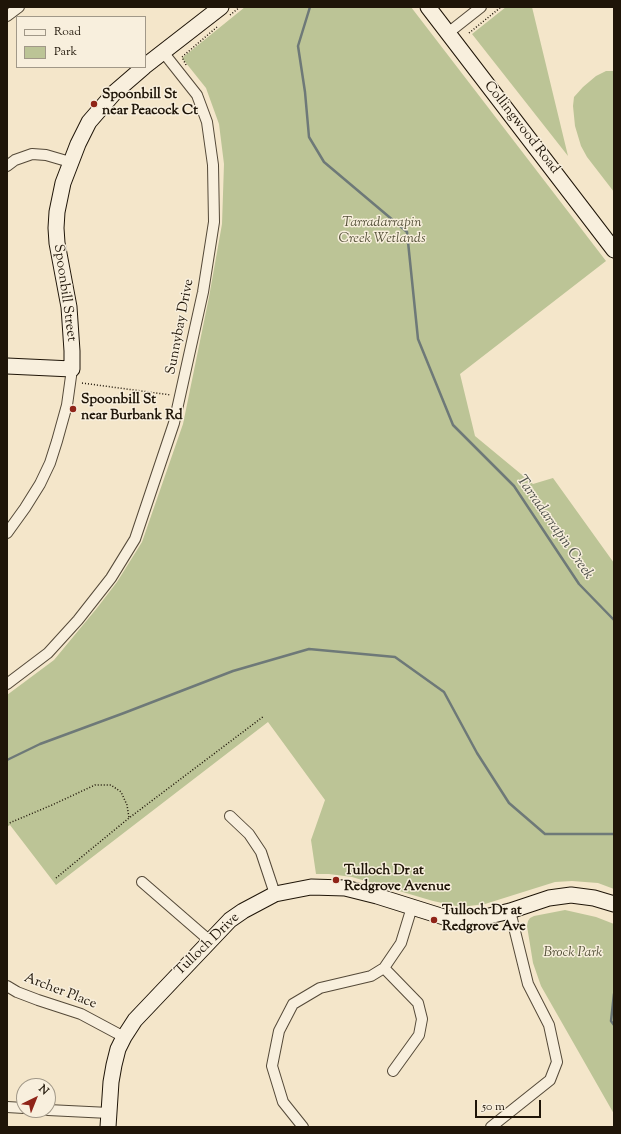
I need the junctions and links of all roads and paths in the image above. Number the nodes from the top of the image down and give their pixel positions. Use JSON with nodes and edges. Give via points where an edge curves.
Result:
{"nodes":[{"id":1,"x":19,"y":7,"type":"edge"},
{"id":2,"x":240,"y":7,"type":"edge"},
{"id":3,"x":428,"y":7,"type":"edge"},
{"id":4,"x":481,"y":7,"type":"edge"},
{"id":5,"x":501,"y":7,"type":"edge"},
{"id":6,"x":225,"y":12,"type":"edge"},
{"id":7,"x":7,"y":16,"type":"edge"},
{"id":8,"x":217,"y":26,"type":"dead end"},
{"id":9,"x":448,"y":33,"type":"junction"},
{"id":10,"x":469,"y":33,"type":"dead end"},
{"id":11,"x":163,"y":52,"type":"junction"},
{"id":12,"x":146,"y":65,"type":"edge"},
{"id":13,"x":143,"y":68,"type":"edge"},
{"id":14,"x":189,"y":70,"type":"dead end"},
{"id":15,"x":70,"y":162,"type":"junction"},
{"id":16,"x":7,"y":166,"type":"edge"},
{"id":17,"x":614,"y":250,"type":"edge"},
{"id":18,"x":7,"y":366,"type":"edge"},
{"id":19,"x":72,"y":369,"type":"junction"},
{"id":20,"x":82,"y":383,"type":"dead end"},
{"id":21,"x":180,"y":397,"type":"junction"},
{"id":22,"x":7,"y":533,"type":"edge"},
{"id":23,"x":7,"y":684,"type":"edge"},
{"id":24,"x":264,"y":716,"type":"dead end"},
{"id":25,"x":230,"y":816,"type":"dead end"},
{"id":26,"x":129,"y":818,"type":"junction"},
{"id":27,"x":7,"y":824,"type":"edge"},
{"id":28,"x":56,"y":878,"type":"dead end"},
{"id":29,"x":142,"y":882,"type":"dead end"},
{"id":30,"x":275,"y":894,"type":"junction"},
{"id":31,"x":614,"y":904,"type":"edge"},
{"id":32,"x":412,"y":908,"type":"junction"},
{"id":33,"x":510,"y":911,"type":"junction"},
{"id":34,"x":210,"y":941,"type":"junction"},
{"id":35,"x":384,"y":968,"type":"junction"},
{"id":36,"x":7,"y":986,"type":"edge"},
{"id":37,"x":124,"y":1036,"type":"junction"},
{"id":38,"x":393,"y":1071,"type":"dead end"},
{"id":39,"x":56,"y":1111,"type":"edge"},
{"id":40,"x":108,"y":1120,"type":"edge"},
{"id":41,"x":303,"y":1127,"type":"edge"},
{"id":42,"x":491,"y":1127,"type":"edge"}],
"edges":[{"from":1,"to":7,"type":"street"},
{"from":2,"to":6,"type":"path"},
{"from":3,"to":9,"type":"street","name":"Collingwood Road"},
{"from":4,"to":9,"type":"street"},
{"from":5,"to":10,"type":"path"},
{"from":6,"to":11,"type":"street","name":"Spoonbill Street"},
{"from":8,"to":14,"type":"path","via":[[182,57]]},
{"from":9,"to":17,"type":"street","name":"Collingwood Road"},
{"from":11,"to":12,"type":"street","name":"Spoonbill Street"},
{"from":11,"to":21,"type":"street","name":"Sunnybay Drive","via":[[197,95],[207,122],[213,165],[214,222],[203,292]]},
{"from":13,"to":15,"type":"street","name":"Spoonbill Street","via":[[115,92],[96,114]]},
{"from":15,"to":16,"type":"street","via":[[32,154]]},
{"from":15,"to":19,"type":"street","name":"Spoonbill Street","via":[[62,182],[56,228],[69,307]]},
{"from":18,"to":19,"type":"street"},
{"from":19,"to":22,"type":"street","name":"Spoonbill Street","via":[[67,405],[50,463],[40,484]]},
{"from":20,"to":21,"type":"path"},
{"from":21,"to":23,"type":"street","name":"Sunnybay Drive","via":[[174,423],[135,539],[111,578],[78,620],[48,653]]},
{"from":24,"to":26,"type":"path"},
{"from":25,"to":30,"type":"street","via":[[249,834],[261,852]]},
{"from":26,"to":27,"type":"path","via":[[122,792],[111,785],[95,785]]},
{"from":26,"to":28,"type":"path"},
{"from":29,"to":34,"type":"street"},
{"from":30,"to":32,"type":"street","name":"Tulloch Drive","via":[[311,886],[345,888]]},
{"from":30,"to":34,"type":"street","name":"Tulloch Drive","via":[[230,920]]},
{"from":31,"to":33,"type":"street","name":"Tulloch Drive","via":[[571,895],[549,898]]},
{"from":32,"to":33,"type":"street","name":"Tulloch Drive","via":[[447,918],[464,919]]},
{"from":32,"to":35,"type":"street","via":[[401,943]]},
{"from":33,"to":42,"type":"street","via":[[528,984],[549,1025],[557,1062],[550,1080]]},
{"from":34,"to":37,"type":"street","name":"Tulloch Drive","via":[[135,1020]]},
{"from":35,"to":38,"type":"street","via":[[418,1003],[422,1019],[419,1035]]},
{"from":35,"to":41,"type":"street","via":[[371,976],[320,988],[294,1004],[279,1031],[272,1066],[283,1102]]},
{"from":36,"to":37,"type":"street","name":"Archer Place","via":[[38,1000],[81,1014]]},
{"from":37,"to":40,"type":"street","name":"Tulloch Drive","via":[[114,1065]]},
{"from":39,"to":40,"type":"street"}]}
